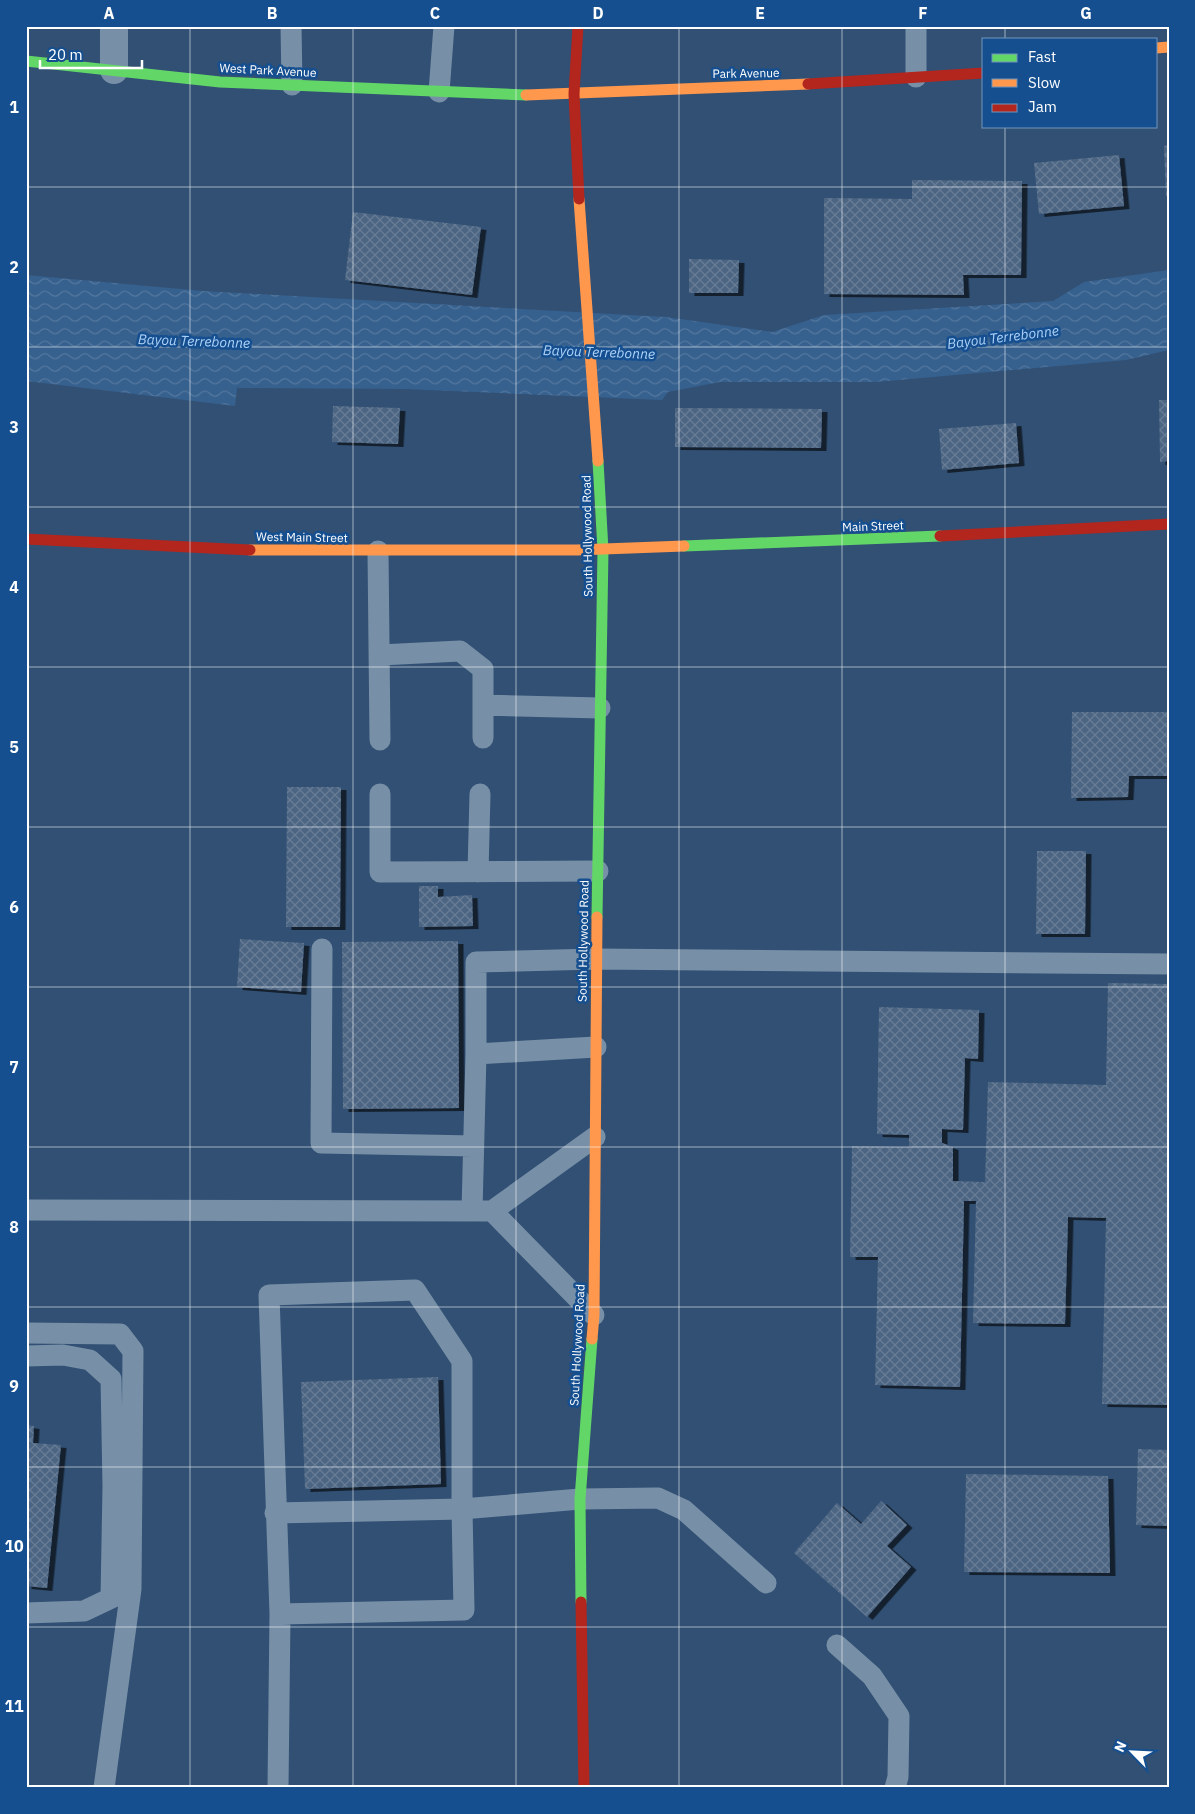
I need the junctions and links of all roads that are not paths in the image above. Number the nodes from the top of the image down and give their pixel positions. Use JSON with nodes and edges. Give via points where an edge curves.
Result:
{"nodes":[{"id":1,"x":114,"y":26,"type":"edge"},
{"id":2,"x":291,"y":26,"type":"edge"},
{"id":3,"x":444,"y":26,"type":"edge"},
{"id":4,"x":578,"y":26,"type":"edge"},
{"id":5,"x":916,"y":26,"type":"edge"},
{"id":6,"x":26,"y":61,"type":"edge"},
{"id":7,"x":114,"y":70,"type":"junction"},
{"id":8,"x":982,"y":73,"type":"edge"},
{"id":9,"x":916,"y":77,"type":"junction"},
{"id":10,"x":292,"y":85,"type":"junction"},
{"id":11,"x":439,"y":92,"type":"junction"},
{"id":12,"x":574,"y":94,"type":"junction"},
{"id":13,"x":510,"y":95,"type":"joint"},
{"id":14,"x":1169,"y":524,"type":"edge"},
{"id":15,"x":26,"y":539,"type":"edge"},
{"id":16,"x":577,"y":550,"type":"joint"},
{"id":17,"x":603,"y":550,"type":"junction"},
{"id":18,"x":378,"y":551,"type":"junction"},
{"id":19,"x":380,"y":655,"type":"junction"},
{"id":20,"x":483,"y":705,"type":"junction"},
{"id":21,"x":600,"y":708,"type":"junction"},
{"id":22,"x":483,"y":738,"type":"dead end"},
{"id":23,"x":380,"y":740,"type":"dead end"},
{"id":24,"x":380,"y":794,"type":"dead end"},
{"id":25,"x":480,"y":794,"type":"dead end"},
{"id":26,"x":598,"y":871,"type":"junction"},
{"id":27,"x":478,"y":872,"type":"junction"},
{"id":28,"x":322,"y":948,"type":"dead end"},
{"id":29,"x":596,"y":959,"type":"junction"},
{"id":30,"x":1169,"y":964,"type":"edge"},
{"id":31,"x":596,"y":1048,"type":"junction"},
{"id":32,"x":476,"y":1054,"type":"junction"},
{"id":33,"x":595,"y":1136,"type":"junction"},
{"id":34,"x":473,"y":1146,"type":"junction"},
{"id":35,"x":26,"y":1210,"type":"edge"},
{"id":36,"x":482,"y":1211,"type":"junction"},
{"id":37,"x":594,"y":1315,"type":"junction"},
{"id":38,"x":26,"y":1333,"type":"edge"},
{"id":39,"x":26,"y":1356,"type":"edge"},
{"id":40,"x":580,"y":1499,"type":"junction"},
{"id":41,"x":462,"y":1509,"type":"junction"},
{"id":42,"x":276,"y":1513,"type":"junction"},
{"id":43,"x":766,"y":1583,"type":"dead end"},
{"id":44,"x":131,"y":1589,"type":"junction"},
{"id":45,"x":111,"y":1598,"type":"junction"},
{"id":46,"x":26,"y":1613,"type":"edge"},
{"id":47,"x":280,"y":1614,"type":"junction"},
{"id":48,"x":837,"y":1645,"type":"dead end"},
{"id":49,"x":104,"y":1788,"type":"edge"},
{"id":50,"x":278,"y":1788,"type":"edge"},
{"id":51,"x":584,"y":1788,"type":"edge"},
{"id":52,"x":895,"y":1788,"type":"edge"}],
"edges":[{"from":1,"to":7,"type":"street"},
{"from":2,"to":10,"type":"lane"},
{"from":3,"to":11,"type":"lane"},
{"from":4,"to":12,"type":"main road","name":"South Hollywood Road"},
{"from":5,"to":9,"type":"lane"},
{"from":6,"to":7,"type":"main road","name":"West Park Avenue"},
{"from":7,"to":10,"type":"main road","name":"West Park Avenue","via":[[220,82]]},
{"from":8,"to":9,"type":"main road","name":"Park Avenue"},
{"from":9,"to":12,"type":"main road","name":"Park Avenue"},
{"from":10,"to":11,"type":"main road","name":"West Park Avenue"},
{"from":11,"to":13,"type":"main road","name":"West Park Avenue"},
{"from":12,"to":13,"type":"main road","name":"Park Avenue"},
{"from":12,"to":17,"type":"main road","name":"South Hollywood Road"},
{"from":14,"to":17,"type":"main road","name":"Main Street"},
{"from":15,"to":18,"type":"main road","name":"West Main Street","via":[[277,551]]},
{"from":16,"to":17,"type":"main road","name":"Main Street"},
{"from":16,"to":18,"type":"main road","name":"West Main Street"},
{"from":17,"to":21,"type":"main road","name":"South Hollywood Road"},
{"from":18,"to":19,"type":"lane"},
{"from":19,"to":20,"type":"lane","via":[[460,651],[483,669]]},
{"from":19,"to":23,"type":"lane"},
{"from":20,"to":21,"type":"lane"},
{"from":20,"to":22,"type":"lane"},
{"from":21,"to":26,"type":"main road","name":"South Hollywood Road"},
{"from":24,"to":27,"type":"lane","via":[[380,872]]},
{"from":25,"to":27,"type":"lane"},
{"from":26,"to":27,"type":"lane"},
{"from":26,"to":29,"type":"main road","name":"South Hollywood Road"},
{"from":28,"to":34,"type":"lane","via":[[321,1143]]},
{"from":29,"to":30,"type":"lane"},
{"from":29,"to":31,"type":"main road","name":"South Hollywood Road"},
{"from":29,"to":32,"type":"lane","via":[[476,962]]},
{"from":31,"to":32,"type":"lane"},
{"from":31,"to":33,"type":"main road","name":"South Hollywood Road"},
{"from":32,"to":34,"type":"lane"},
{"from":33,"to":36,"type":"lane"},
{"from":33,"to":37,"type":"main road","name":"South Hollywood Road"},
{"from":34,"to":36,"type":"lane"},
{"from":35,"to":36,"type":"lane"},
{"from":36,"to":37,"type":"lane"},
{"from":37,"to":40,"type":"main road","name":"South Hollywood Road"},
{"from":38,"to":44,"type":"lane","via":[[120,1334],[134,1351]]},
{"from":39,"to":45,"type":"lane","via":[[63,1355],[90,1360],[111,1379]]},
{"from":40,"to":41,"type":"lane"},
{"from":40,"to":43,"type":"lane","via":[[658,1498],[684,1510]]},
{"from":40,"to":51,"type":"main road","name":"South Hollywood Road"},
{"from":41,"to":42,"type":"lane"},
{"from":41,"to":42,"type":"lane","via":[[462,1360],[415,1290],[269,1296]]},
{"from":41,"to":47,"type":"lane","via":[[464,1610]]},
{"from":42,"to":47,"type":"lane"},
{"from":44,"to":45,"type":"lane"},
{"from":44,"to":49,"type":"lane"},
{"from":45,"to":46,"type":"lane","via":[[84,1611]]},
{"from":47,"to":50,"type":"lane"},
{"from":48,"to":52,"type":"lane","via":[[872,1676],[899,1716]]}]}
